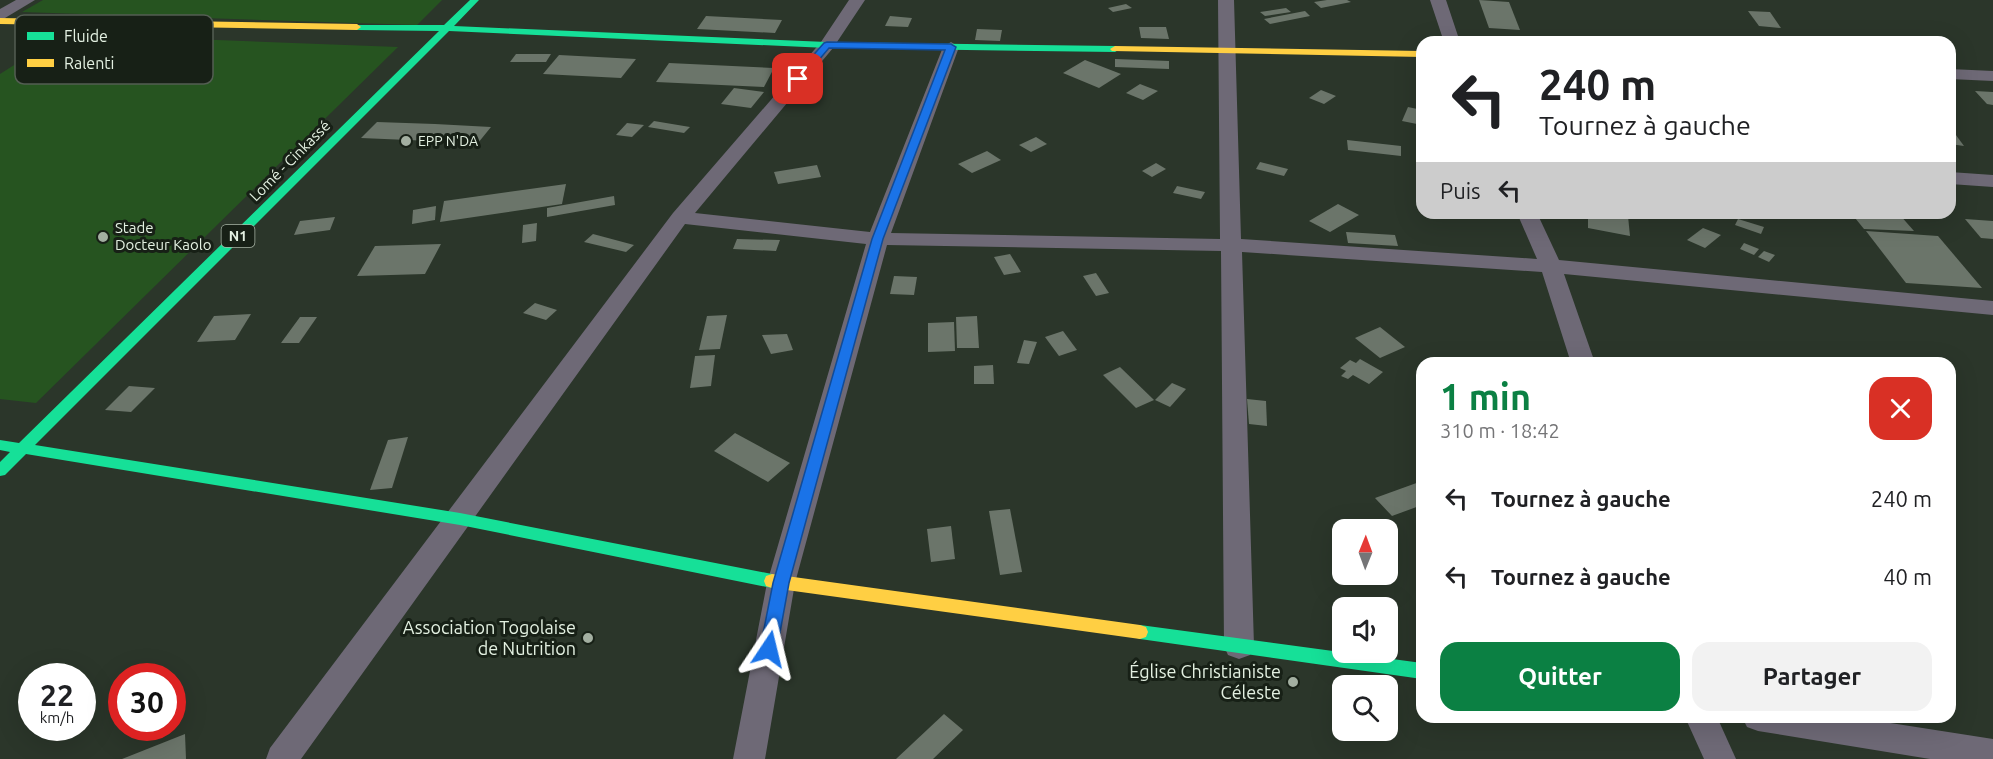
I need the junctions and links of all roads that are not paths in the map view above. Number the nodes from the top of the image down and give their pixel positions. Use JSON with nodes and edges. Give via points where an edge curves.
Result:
{"nodes":[{"id":1,"x":27,"y":0,"type":"edge"},
{"id":2,"x":475,"y":0,"type":"edge"},
{"id":3,"x":858,"y":0,"type":"edge"},
{"id":4,"x":1226,"y":0,"type":"edge"},
{"id":5,"x":1438,"y":0,"type":"edge"},
{"id":6,"x":0,"y":16,"type":"edge"},
{"id":7,"x":0,"y":21,"type":"edge"},
{"id":8,"x":15,"y":21,"type":"edge"},
{"id":9,"x":213,"y":24,"type":"edge"},
{"id":10,"x":448,"y":28,"type":"junction"},
{"id":11,"x":1450,"y":36,"type":"edge"},
{"id":12,"x":827,"y":45,"type":"junction"},
{"id":13,"x":951,"y":47,"type":"junction"},
{"id":14,"x":1226,"y":52,"type":"junction"},
{"id":15,"x":1416,"y":54,"type":"edge"},
{"id":16,"x":1956,"y":74,"type":"edge"},
{"id":17,"x":1993,"y":76,"type":"edge"},
{"id":18,"x":1956,"y":178,"type":"edge"},
{"id":19,"x":1993,"y":181,"type":"edge"},
{"id":20,"x":680,"y":217,"type":"junction"},
{"id":21,"x":1530,"y":219,"type":"edge"},
{"id":22,"x":878,"y":239,"type":"junction"},
{"id":23,"x":1230,"y":245,"type":"junction"},
{"id":24,"x":1551,"y":266,"type":"junction"},
{"id":25,"x":1993,"y":308,"type":"edge"},
{"id":26,"x":1581,"y":357,"type":"edge"},
{"id":27,"x":0,"y":445,"type":"edge"},
{"id":28,"x":22,"y":448,"type":"junction"},
{"id":29,"x":0,"y":471,"type":"edge"},
{"id":30,"x":460,"y":519,"type":"junction"},
{"id":31,"x":781,"y":583,"type":"junction"},
{"id":32,"x":1239,"y":646,"type":"junction"},
{"id":33,"x":1416,"y":670,"type":"edge"},
{"id":34,"x":1704,"y":723,"type":"edge"},
{"id":35,"x":1796,"y":723,"type":"edge"},
{"id":36,"x":1993,"y":754,"type":"edge"},
{"id":37,"x":282,"y":759,"type":"edge"},
{"id":38,"x":749,"y":759,"type":"edge"},
{"id":39,"x":1720,"y":759,"type":"edge"}],
"edges":[{"from":1,"to":6,"type":"street"},
{"from":2,"to":10,"type":"main road","name":"Lomé - Cinkassé","number":"N1"},
{"from":3,"to":12,"type":"street"},
{"from":4,"to":14,"type":"street"},
{"from":5,"to":11,"type":"street"},
{"from":7,"to":8,"type":"main road"},
{"from":9,"to":10,"type":"main road"},
{"from":10,"to":12,"type":"main road"},
{"from":10,"to":28,"type":"main road","name":"Lomé - Cinkassé","number":"N1"},
{"from":12,"to":13,"type":"main road"},
{"from":12,"to":20,"type":"street"},
{"from":13,"to":14,"type":"main road"},
{"from":13,"to":22,"type":"street"},
{"from":14,"to":15,"type":"main road"},
{"from":14,"to":23,"type":"street"},
{"from":16,"to":17,"type":"street"},
{"from":18,"to":19,"type":"street"},
{"from":20,"to":22,"type":"street"},
{"from":20,"to":30,"type":"street"},
{"from":21,"to":24,"type":"street"},
{"from":22,"to":23,"type":"street"},
{"from":22,"to":31,"type":"street"},
{"from":23,"to":24,"type":"street"},
{"from":23,"to":32,"type":"street"},
{"from":24,"to":25,"type":"street"},
{"from":24,"to":26,"type":"street"},
{"from":27,"to":28,"type":"main road"},
{"from":28,"to":29,"type":"main road","name":"Lomé - Cinkassé","number":"N1"},
{"from":28,"to":30,"type":"main road"},
{"from":30,"to":31,"type":"main road"},
{"from":30,"to":37,"type":"street"},
{"from":31,"to":32,"type":"main road"},
{"from":31,"to":38,"type":"street"},
{"from":32,"to":33,"type":"main road"},
{"from":34,"to":39,"type":"street"},
{"from":35,"to":36,"type":"street"}]}
